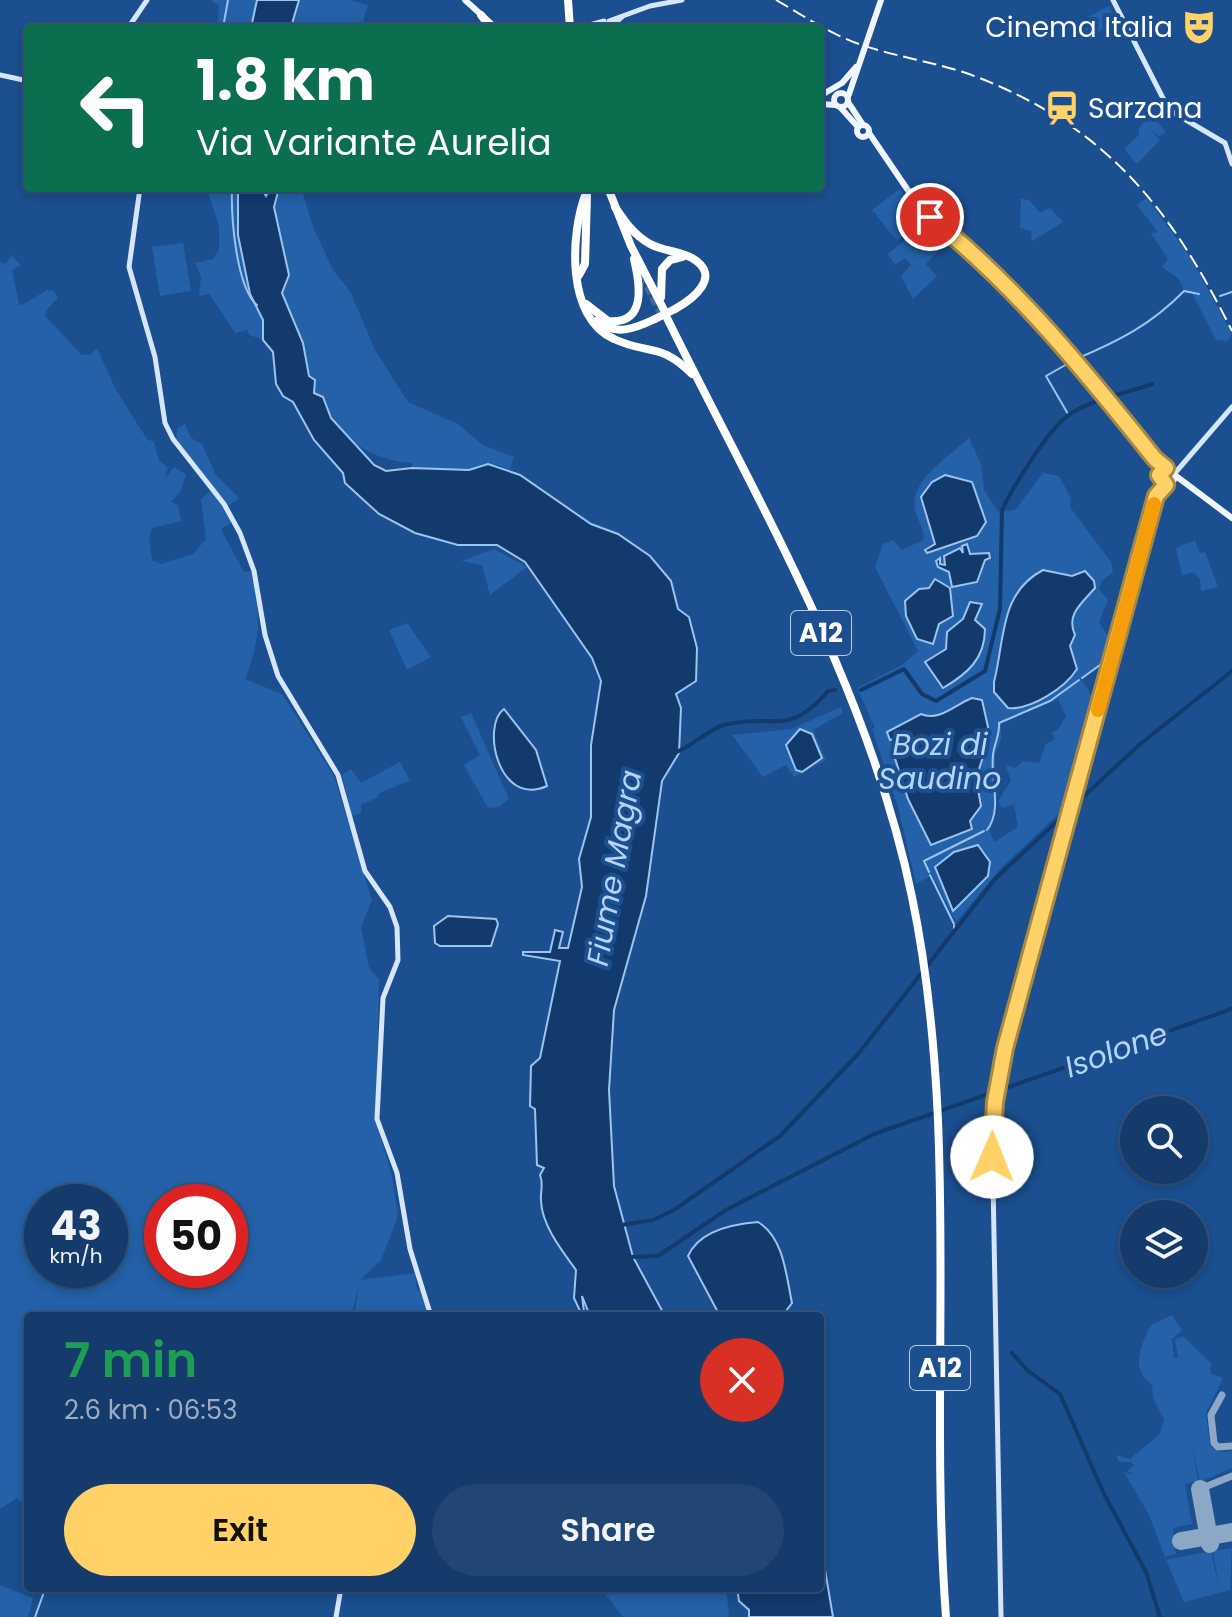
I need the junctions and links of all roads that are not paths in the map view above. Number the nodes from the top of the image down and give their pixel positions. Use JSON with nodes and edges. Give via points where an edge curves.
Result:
{"nodes":[{"id":1,"x":147,"y":0,"type":"edge"},
{"id":2,"x":465,"y":0,"type":"edge"},
{"id":3,"x":570,"y":0,"type":"edge"},
{"id":4,"x":682,"y":0,"type":"edge"},
{"id":5,"x":881,"y":0,"type":"edge"},
{"id":6,"x":1113,"y":0,"type":"edge"},
{"id":7,"x":481,"y":15,"type":"joint"},
{"id":8,"x":131,"y":24,"type":"edge"},
{"id":9,"x":489,"y":24,"type":"edge"},
{"id":10,"x":573,"y":24,"type":"edge"},
{"id":11,"x":609,"y":24,"type":"edge"},
{"id":12,"x":859,"y":61,"type":"junction"},
{"id":13,"x":855,"y":68,"type":"junction"},
{"id":14,"x":0,"y":75,"type":"edge"},
{"id":15,"x":24,"y":80,"type":"edge"},
{"id":16,"x":846,"y":97,"type":"junction"},
{"id":17,"x":824,"y":98,"type":"edge"},
{"id":18,"x":824,"y":101,"type":"edge"},
{"id":19,"x":837,"y":103,"type":"junction"},
{"id":20,"x":861,"y":126,"type":"junction"},
{"id":21,"x":1232,"y":164,"type":"edge"},
{"id":22,"x":139,"y":192,"type":"edge"},
{"id":23,"x":586,"y":192,"type":"edge"},
{"id":24,"x":608,"y":192,"type":"edge"},
{"id":25,"x":608,"y":192,"type":"edge"},
{"id":26,"x":615,"y":207,"type":"junction"},
{"id":27,"x":692,"y":258,"type":"junction"},
{"id":28,"x":634,"y":259,"type":"junction"},
{"id":29,"x":642,"y":275,"type":"tunnel mouth"},
{"id":30,"x":585,"y":303,"type":"junction"},
{"id":31,"x":662,"y":315,"type":"junction"},
{"id":32,"x":692,"y":374,"type":"junction"},
{"id":33,"x":1105,"y":401,"type":"junction"},
{"id":34,"x":1232,"y":407,"type":"edge"},
{"id":35,"x":1172,"y":471,"type":"junction"},
{"id":36,"x":1164,"y":481,"type":"junction"},
{"id":37,"x":1186,"y":487,"type":"junction"},
{"id":38,"x":1232,"y":518,"type":"edge"},
{"id":39,"x":923,"y":971,"type":"junction"},
{"id":40,"x":430,"y":1312,"type":"edge"},
{"id":41,"x":340,"y":1592,"type":"edge"},
{"id":42,"x":336,"y":1617,"type":"edge"},
{"id":43,"x":944,"y":1617,"type":"edge"},
{"id":44,"x":1001,"y":1617,"type":"edge"}],
"edges":[{"from":1,"to":8,"type":"main road"},
{"from":2,"to":7,"type":"main road"},
{"from":3,"to":10,"type":"highway"},
{"from":4,"to":11,"type":"main road","via":[[623,15]]},
{"from":5,"to":12,"type":"main road"},
{"from":6,"to":21,"type":"main road","via":[[1169,110],[1222,145]]},
{"from":7,"to":9,"type":"highway"},
{"from":12,"to":13,"type":"main road"},
{"from":12,"to":16,"type":"main road"},
{"from":13,"to":16,"type":"main road"},
{"from":13,"to":17,"type":"main road"},
{"from":14,"to":15,"type":"main road"},
{"from":16,"to":19,"type":"main road"},
{"from":16,"to":19,"type":"main road"},
{"from":16,"to":20,"type":"main road"},
{"from":18,"to":19,"type":"main road"},
{"from":19,"to":20,"type":"main road"},
{"from":20,"to":33,"type":"main road","via":[[857,133],[866,135],[920,208],[1000,276]]},
{"from":22,"to":40,"type":"main road","via":[[129,267],[155,357],[165,423],[240,533],[278,676],[336,770],[365,871],[397,927],[398,960],[383,998],[377,1119],[397,1173],[410,1249]]},
{"from":23,"to":30,"type":"highway","via":[[575,261]]},
{"from":24,"to":26,"type":"highway","name":"A12","number":"A12"},
{"from":25,"to":28,"type":"highway","name":"A12","number":"A12"},
{"from":26,"to":27,"type":"highway","via":[[646,241]]},
{"from":26,"to":31,"type":"highway","name":"A12","number":"A12"},
{"from":27,"to":31,"type":"highway","via":[[675,257],[662,269]]},
{"from":27,"to":31,"type":"highway","bridge":true,"via":[[702,268],[705,283],[693,299]]},
{"from":28,"to":29,"type":"highway","name":"A12","number":"A12"},
{"from":28,"to":30,"type":"highway","via":[[640,293],[632,315],[608,321]]},
{"from":30,"to":31,"type":"highway","via":[[596,321],[614,330],[630,330]]},
{"from":30,"to":32,"type":"highway","via":[[605,335],[662,351]]},
{"from":31,"to":32,"type":"highway","name":"A12","number":"A12"},
{"from":31,"to":39,"type":"highway","name":"A12","number":"A12","via":[[817,615],[856,706],[901,849]]},
{"from":32,"to":39,"type":"highway","name":"A12","number":"A12","via":[[853,708],[897,851]]},
{"from":33,"to":35,"type":"main road"},
{"from":33,"to":36,"type":"main road"},
{"from":34,"to":35,"type":"main road"},
{"from":35,"to":36,"type":"main road"},
{"from":35,"to":36,"type":"main road"},
{"from":35,"to":37,"type":"main road"},
{"from":36,"to":37,"type":"main road"},
{"from":36,"to":44,"type":"main road","via":[[997,1086],[992,1141]]},
{"from":37,"to":38,"type":"main road"},
{"from":39,"to":43,"type":"highway","number":"A12","via":[[936,1112]]},
{"from":41,"to":42,"type":"main road"}]}
